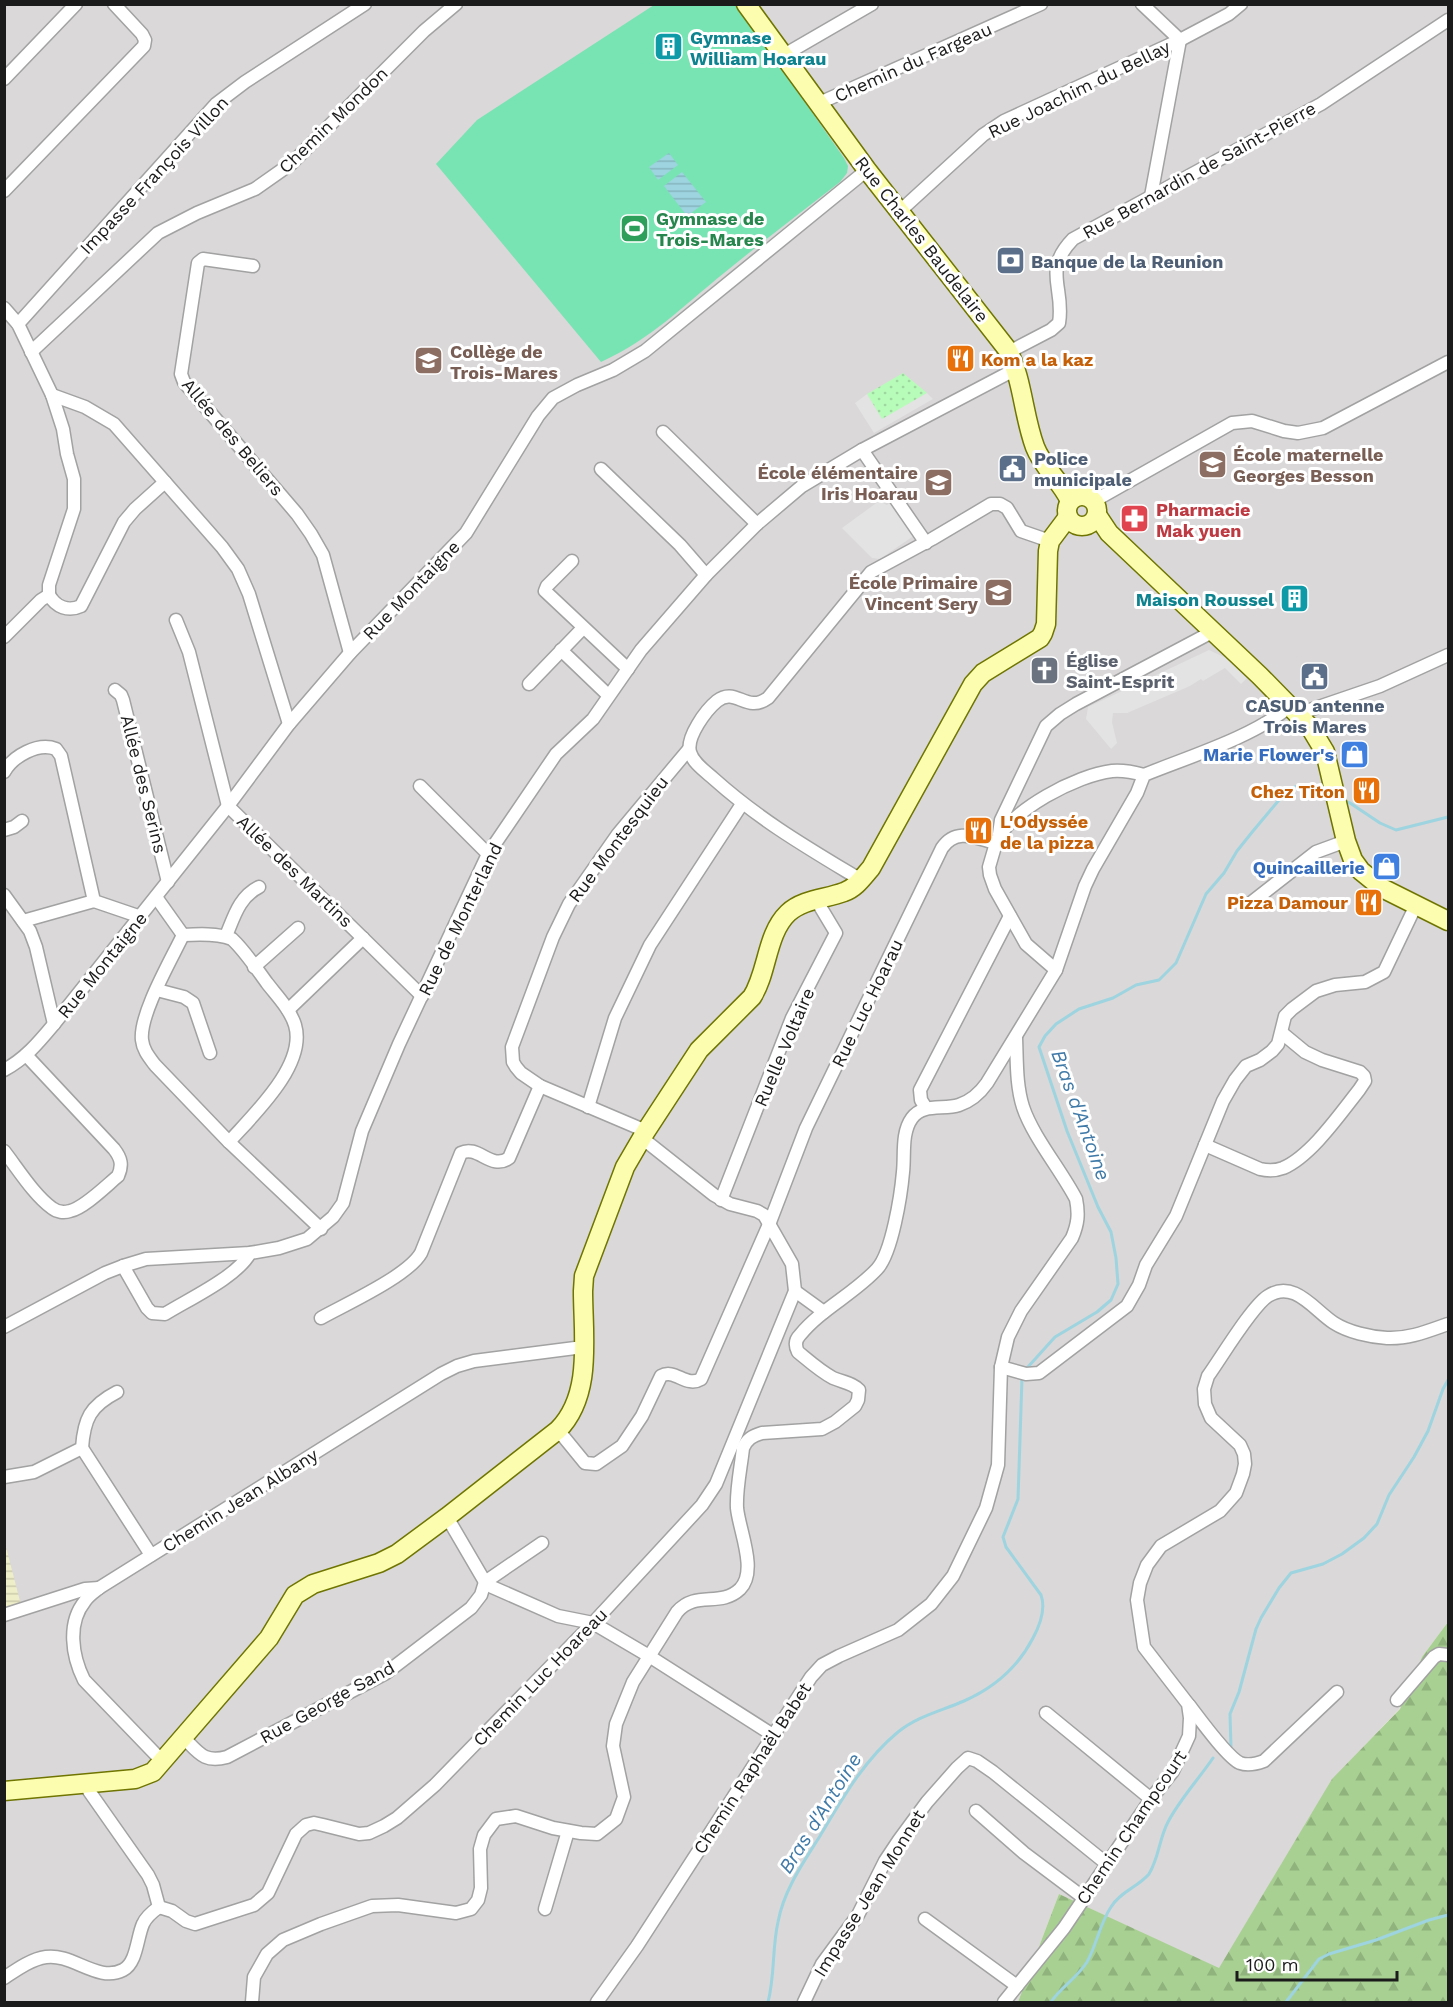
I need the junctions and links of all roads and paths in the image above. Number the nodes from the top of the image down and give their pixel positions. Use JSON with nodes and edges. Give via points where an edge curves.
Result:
{"nodes":[{"id":1,"x":76,"y":4,"type":"edge"},
{"id":2,"x":365,"y":4,"type":"edge"},
{"id":3,"x":456,"y":4,"type":"edge"},
{"id":4,"x":746,"y":4,"type":"edge"},
{"id":5,"x":872,"y":4,"type":"edge"},
{"id":6,"x":1041,"y":4,"type":"edge"},
{"id":7,"x":1142,"y":4,"type":"edge"},
{"id":8,"x":1241,"y":4,"type":"edge"},
{"id":9,"x":119,"y":6,"type":"edge"},
{"id":10,"x":1449,"y":20,"type":"edge"},
{"id":11,"x":1180,"y":39,"type":"junction"},
{"id":12,"x":784,"y":55,"type":"junction"},
{"id":13,"x":4,"y":79,"type":"edge"},
{"id":14,"x":818,"y":104,"type":"junction"},
{"id":15,"x":867,"y":170,"type":"junction"},
{"id":16,"x":4,"y":192,"type":"edge"},
{"id":17,"x":1151,"y":196,"type":"junction"},
{"id":18,"x":900,"y":211,"type":"junction"},
{"id":19,"x":253,"y":266,"type":"dead end"},
{"id":20,"x":4,"y":308,"type":"edge"},
{"id":21,"x":18,"y":324,"type":"junction"},
{"id":22,"x":32,"y":352,"type":"junction"},
{"id":23,"x":1012,"y":360,"type":"junction"},
{"id":24,"x":1449,"y":362,"type":"edge"},
{"id":25,"x":52,"y":395,"type":"junction"},
{"id":26,"x":663,"y":432,"type":"dead end"},
{"id":27,"x":862,"y":450,"type":"junction"},
{"id":28,"x":601,"y":469,"type":"dead end"},
{"id":29,"x":165,"y":482,"type":"junction"},
{"id":30,"x":1074,"y":514,"type":"junction"},
{"id":31,"x":757,"y":525,"type":"junction"},
{"id":32,"x":926,"y":543,"type":"junction"},
{"id":33,"x":572,"y":561,"type":"dead end"},
{"id":34,"x":706,"y":575,"type":"junction"},
{"id":35,"x":49,"y":595,"type":"junction"},
{"id":36,"x":176,"y":620,"type":"dead end"},
{"id":37,"x":583,"y":628,"type":"junction"},
{"id":38,"x":1212,"y":632,"type":"junction"},
{"id":39,"x":4,"y":638,"type":"edge"},
{"id":40,"x":561,"y":650,"type":"junction"},
{"id":41,"x":350,"y":653,"type":"junction"},
{"id":42,"x":1447,"y":659,"type":"edge"},
{"id":43,"x":628,"y":669,"type":"junction"},
{"id":44,"x":528,"y":684,"type":"dead end"},
{"id":45,"x":115,"y":690,"type":"dead end"},
{"id":46,"x":608,"y":695,"type":"junction"},
{"id":47,"x":1294,"y":710,"type":"junction"},
{"id":48,"x":290,"y":724,"type":"junction"},
{"id":49,"x":689,"y":749,"type":"junction"},
{"id":50,"x":4,"y":772,"type":"edge"},
{"id":51,"x":1144,"y":776,"type":"junction"},
{"id":52,"x":420,"y":786,"type":"dead end"},
{"id":53,"x":742,"y":804,"type":"junction"},
{"id":54,"x":228,"y":806,"type":"junction"},
{"id":55,"x":22,"y":821,"type":"dead end"},
{"id":56,"x":4,"y":830,"type":"edge"},
{"id":57,"x":997,"y":839,"type":"junction"},
{"id":58,"x":1346,"y":841,"type":"junction"},
{"id":59,"x":488,"y":854,"type":"junction"},
{"id":60,"x":861,"y":880,"type":"junction"},
{"id":61,"x":168,"y":882,"type":"junction"},
{"id":62,"x":260,"y":887,"type":"dead end"},
{"id":63,"x":4,"y":895,"type":"edge"},
{"id":64,"x":156,"y":897,"type":"junction"},
{"id":65,"x":819,"y":899,"type":"junction"},
{"id":66,"x":94,"y":901,"type":"junction"},
{"id":67,"x":1252,"y":902,"type":"dead end"},
{"id":68,"x":1416,"y":905,"type":"junction"},
{"id":69,"x":141,"y":916,"type":"junction"},
{"id":70,"x":1010,"y":916,"type":"junction"},
{"id":71,"x":1448,"y":920,"type":"edge"},
{"id":72,"x":23,"y":921,"type":"junction"},
{"id":73,"x":298,"y":928,"type":"dead end"},
{"id":74,"x":183,"y":935,"type":"junction"},
{"id":75,"x":226,"y":936,"type":"junction"},
{"id":76,"x":363,"y":938,"type":"junction"},
{"id":77,"x":255,"y":967,"type":"junction"},
{"id":78,"x":1056,"y":970,"type":"junction"},
{"id":79,"x":157,"y":990,"type":"junction"},
{"id":80,"x":422,"y":996,"type":"junction"},
{"id":81,"x":288,"y":1010,"type":"junction"},
{"id":82,"x":54,"y":1024,"type":"junction"},
{"id":83,"x":1282,"y":1033,"type":"junction"},
{"id":84,"x":1016,"y":1038,"type":"junction"},
{"id":85,"x":210,"y":1053,"type":"dead end"},
{"id":86,"x":26,"y":1055,"type":"junction"},
{"id":87,"x":4,"y":1070,"type":"edge"},
{"id":88,"x":540,"y":1086,"type":"junction"},
{"id":89,"x":588,"y":1107,"type":"junction"},
{"id":90,"x":926,"y":1108,"type":"junction"},
{"id":91,"x":644,"y":1135,"type":"junction"},
{"id":92,"x":229,"y":1142,"type":"junction"},
{"id":93,"x":1205,"y":1145,"type":"junction"},
{"id":94,"x":4,"y":1151,"type":"edge"},
{"id":95,"x":721,"y":1200,"type":"junction"},
{"id":96,"x":770,"y":1222,"type":"junction"},
{"id":97,"x":321,"y":1229,"type":"junction"},
{"id":98,"x":250,"y":1253,"type":"junction"},
{"id":99,"x":123,"y":1266,"type":"junction"},
{"id":100,"x":795,"y":1291,"type":"junction"},
{"id":101,"x":824,"y":1312,"type":"junction"},
{"id":102,"x":321,"y":1318,"type":"dead end"},
{"id":103,"x":1449,"y":1324,"type":"edge"},
{"id":104,"x":5,"y":1326,"type":"edge"},
{"id":105,"x":583,"y":1347,"type":"junction"},
{"id":106,"x":1001,"y":1366,"type":"junction"},
{"id":107,"x":117,"y":1392,"type":"dead end"},
{"id":108,"x":558,"y":1430,"type":"junction"},
{"id":109,"x":82,"y":1448,"type":"junction"},
{"id":110,"x":4,"y":1477,"type":"edge"},
{"id":111,"x":447,"y":1517,"type":"junction"},
{"id":112,"x":542,"y":1543,"type":"dead end"},
{"id":113,"x":151,"y":1555,"type":"junction"},
{"id":114,"x":485,"y":1582,"type":"junction"},
{"id":115,"x":99,"y":1588,"type":"junction"},
{"id":116,"x":4,"y":1615,"type":"edge"},
{"id":117,"x":593,"y":1623,"type":"junction"},
{"id":118,"x":1449,"y":1655,"type":"edge"},
{"id":119,"x":649,"y":1656,"type":"junction"},
{"id":120,"x":1337,"y":1692,"type":"dead end"},
{"id":121,"x":1397,"y":1700,"type":"dead end"},
{"id":122,"x":1188,"y":1704,"type":"junction"},
{"id":123,"x":1046,"y":1713,"type":"dead end"},
{"id":124,"x":773,"y":1735,"type":"junction"},
{"id":125,"x":184,"y":1738,"type":"junction"},
{"id":126,"x":162,"y":1762,"type":"junction"},
{"id":127,"x":88,"y":1785,"type":"junction"},
{"id":128,"x":4,"y":1791,"type":"edge"},
{"id":129,"x":1151,"y":1798,"type":"junction"},
{"id":130,"x":976,"y":1811,"type":"dead end"},
{"id":131,"x":568,"y":1831,"type":"junction"},
{"id":132,"x":1107,"y":1864,"type":"junction"},
{"id":133,"x":1084,"y":1898,"type":"junction"},
{"id":134,"x":159,"y":1907,"type":"junction"},
{"id":135,"x":545,"y":1909,"type":"dead end"},
{"id":136,"x":925,"y":1919,"type":"dead end"},
{"id":137,"x":4,"y":1978,"type":"edge"},
{"id":138,"x":1017,"y":1986,"type":"junction"},
{"id":139,"x":252,"y":2002,"type":"edge"},
{"id":140,"x":597,"y":2002,"type":"edge"},
{"id":141,"x":804,"y":2002,"type":"edge"},
{"id":142,"x":1004,"y":2002,"type":"edge"}],
"edges":[{"from":1,"to":13,"type":"street"},
{"from":2,"to":21,"type":"street","name":"Impasse François Villon","via":[[216,104]]},
{"from":3,"to":22,"type":"street","name":"Chemin Mondon","via":[[424,31],[292,164],[255,189],[158,233]]},
{"from":4,"to":12,"type":"main road","name":"Rue Charles Baudelaire"},
{"from":5,"to":12,"type":"street"},
{"from":6,"to":14,"type":"street","name":"Chemin du Fargeau"},
{"from":7,"to":11,"type":"street"},
{"from":8,"to":11,"type":"street","name":"Rue Joachim du Bellay"},
{"from":9,"to":16,"type":"street","via":[[145,39],[144,46]]},
{"from":10,"to":17,"type":"street","name":"Rue Bernardin de Saint-Pierre","via":[[1321,104]]},
{"from":11,"to":17,"type":"street"},
{"from":11,"to":18,"type":"street","name":"Rue Joachim du Bellay","via":[[1004,121],[983,135]]},
{"from":12,"to":14,"type":"main road","name":"Rue Charles Baudelaire"},
{"from":14,"to":15,"type":"main road","name":"Rue Charles Baudelaire"},
{"from":15,"to":18,"type":"main road","name":"Rue Charles Baudelaire"},
{"from":15,"to":41,"type":"street","name":"Rue Montaigne","via":[[645,351],[553,398],[466,533]]},
{"from":17,"to":23,"type":"street","name":"Rue Bernardin de Saint-Pierre","via":[[1073,239],[1063,249],[1055,269],[1061,300],[1059,323]]},
{"from":18,"to":23,"type":"main road","name":"Rue Charles Baudelaire"},
{"from":19,"to":41,"type":"street","name":"Allée des Beliers","via":[[200,260],[181,374],[311,534],[322,555]]},
{"from":20,"to":21,"type":"street"},
{"from":21,"to":22,"type":"street"},
{"from":22,"to":25,"type":"street"},
{"from":23,"to":27,"type":"street","name":"Rue de Monterland"},
{"from":23,"to":30,"type":"main road","name":"Rue Charles Baudelaire","via":[[1035,448]]},
{"from":24,"to":30,"type":"street","via":[[1323,428],[1298,433],[1252,421],[1232,423]]},
{"from":25,"to":29,"type":"street","via":[[86,407],[114,424]]},
{"from":25,"to":35,"type":"street","via":[[63,429],[75,495]]},
{"from":26,"to":31,"type":"street"},
{"from":27,"to":31,"type":"street","name":"Rue de Monterland","via":[[802,486]]},
{"from":27,"to":32,"type":"street"},
{"from":28,"to":34,"type":"street"},
{"from":29,"to":35,"type":"street","via":[[124,522],[81,606],[60,607]]},
{"from":29,"to":48,"type":"street","via":[[238,568]]},
{"from":30,"to":32,"type":"street","name":"Rue Montesquieu","via":[[1021,531],[1007,508],[991,504]]},
{"from":30,"to":38,"type":"main road","name":"Rue Charles Baudelaire","via":[[1109,533]]},
{"from":30,"to":60,"type":"main road","via":[[1048,551],[1043,633],[983,673],[973,684],[872,868]]},
{"from":31,"to":34,"type":"street","name":"Rue de Monterland"},
{"from":32,"to":49,"type":"street","name":"Rue Montesquieu","via":[[872,572],[768,698],[760,704],[726,697],[716,703],[692,734]]},
{"from":33,"to":37,"type":"street","via":[[545,591]]},
{"from":34,"to":43,"type":"street","name":"Rue de Monterland"},
{"from":35,"to":39,"type":"street"},
{"from":36,"to":54,"type":"street","name":"Allée des Martins","via":[[189,652]]},
{"from":37,"to":40,"type":"street"},
{"from":37,"to":43,"type":"street"},
{"from":38,"to":47,"type":"main road","name":"Rue Charles Baudelaire"},
{"from":38,"to":57,"type":"street","via":[[1076,704],[1046,726],[1001,820]]},
{"from":40,"to":44,"type":"street"},
{"from":40,"to":46,"type":"street"},
{"from":41,"to":48,"type":"street","name":"Rue Montaigne"},
{"from":42,"to":47,"type":"street","via":[[1380,686]]},
{"from":43,"to":46,"type":"street","name":"Rue de Monterland"},
{"from":45,"to":61,"type":"street","name":"Allée des Serins","via":[[123,700]]},
{"from":46,"to":59,"type":"street","name":"Rue de Monterland","via":[[593,719],[556,754]]},
{"from":47,"to":51,"type":"street"},
{"from":47,"to":58,"type":"main road","name":"Rue Charles Baudelaire","via":[[1322,747]]},
{"from":48,"to":54,"type":"street","name":"Rue Montaigne"},
{"from":49,"to":53,"type":"street","via":[[697,764]]},
{"from":49,"to":88,"type":"street","name":"Rue Montesquieu","via":[[618,834],[569,903],[557,928],[512,1047],[516,1067]]},
{"from":50,"to":66,"type":"street","via":[[16,759],[41,746],[59,752]]},
{"from":51,"to":57,"type":"street","via":[[1114,771],[1076,781],[1048,794],[1007,825]]},
{"from":51,"to":78,"type":"street","via":[[1093,868]]},
{"from":52,"to":59,"type":"street"},
{"from":53,"to":60,"type":"street"},
{"from":53,"to":89,"type":"street","via":[[650,945],[615,1018]]},
{"from":54,"to":61,"type":"street","name":"Rue Montaigne"},
{"from":54,"to":76,"type":"street","name":"Allée des Martins"},
{"from":55,"to":56,"type":"street"},
{"from":57,"to":70,"type":"street","via":[[990,875]]},
{"from":57,"to":96,"type":"street","name":"Rue Luc Hoarau","via":[[957,836],[942,848],[806,1128]]},
{"from":58,"to":67,"type":"street","via":[[1316,852]]},
{"from":58,"to":68,"type":"main road","name":"Rue Charles Baudelaire","via":[[1353,860],[1372,881]]},
{"from":59,"to":80,"type":"street","name":"Rue de Monterland"},
{"from":60,"to":65,"type":"main road","via":[[846,892]]},
{"from":61,"to":64,"type":"street","name":"Rue Montaigne"},
{"from":62,"to":75,"type":"street","via":[[242,900]]},
{"from":63,"to":72,"type":"street"},
{"from":64,"to":69,"type":"street","name":"Rue Montaigne"},
{"from":64,"to":74,"type":"street"},
{"from":65,"to":91,"type":"main road","via":[[801,904],[782,920],[758,988],[699,1050]]},
{"from":65,"to":95,"type":"street","name":"Ruelle Voltaire","via":[[836,933],[792,1018]]},
{"from":66,"to":69,"type":"street"},
{"from":66,"to":72,"type":"street"},
{"from":68,"to":71,"type":"main road","name":"Rue Charles Baudelaire"},
{"from":68,"to":83,"type":"street","via":[[1384,972],[1365,982],[1316,991],[1286,1016]]},
{"from":69,"to":82,"type":"street","name":"Rue Montaigne"},
{"from":70,"to":78,"type":"street","via":[[1030,950]]},
{"from":70,"to":90,"type":"street","via":[[920,1090]]},
{"from":72,"to":82,"type":"street","via":[[36,946]]},
{"from":73,"to":77,"type":"street"},
{"from":74,"to":75,"type":"street"},
{"from":74,"to":79,"type":"street"},
{"from":75,"to":77,"type":"street"},
{"from":76,"to":80,"type":"street","name":"Allée des Martins"},
{"from":76,"to":81,"type":"street"},
{"from":77,"to":81,"type":"street"},
{"from":78,"to":84,"type":"street"},
{"from":79,"to":85,"type":"street","via":[[194,1003]]},
{"from":79,"to":92,"type":"street","via":[[141,1033],[145,1052]]},
{"from":80,"to":97,"type":"street","name":"Rue de Monterland","via":[[362,1131],[343,1203]]},
{"from":81,"to":92,"type":"street","via":[[297,1034],[290,1064],[270,1095]]},
{"from":82,"to":86,"type":"street","name":"Rue Montaigne"},
{"from":83,"to":93,"type":"street","via":[[1272,1051],[1246,1066],[1235,1080]]},
{"from":83,"to":93,"type":"street","via":[[1314,1056],[1360,1072],[1365,1081],[1313,1144],[1283,1168],[1260,1169]]},
{"from":84,"to":90,"type":"street","via":[[980,1092],[960,1105]]},
{"from":84,"to":106,"type":"street","name":"Chemin Raphaël Babet","via":[[1023,1107],[1079,1211],[1072,1238],[1021,1311]]},
{"from":86,"to":87,"type":"street","name":"Rue Montaigne"},
{"from":86,"to":94,"type":"street","via":[[114,1149],[121,1169],[118,1176],[80,1207],[61,1212],[51,1208]]},
{"from":88,"to":89,"type":"street","name":"Rue Montesquieu"},
{"from":88,"to":102,"type":"street","via":[[509,1158],[498,1162],[471,1150],[461,1152],[415,1261]]},
{"from":89,"to":91,"type":"street","name":"Rue Montesquieu"},
{"from":90,"to":101,"type":"street","via":[[913,1117],[906,1132],[899,1203],[878,1268]]},
{"from":91,"to":95,"type":"street"},
{"from":91,"to":105,"type":"main road","via":[[626,1167],[584,1276]]},
{"from":92,"to":97,"type":"street"},
{"from":93,"to":106,"type":"street","via":[[1176,1216],[1127,1306],[1039,1373],[1026,1374]]},
{"from":95,"to":96,"type":"street","via":[[757,1211]]},
{"from":96,"to":100,"type":"street","via":[[792,1264]]},
{"from":96,"to":108,"type":"street","name":"Rue Luc Hoarau","via":[[698,1381],[689,1382],[669,1373],[661,1376],[630,1437],[596,1464],[585,1463]]},
{"from":97,"to":98,"type":"street","via":[[307,1239]]},
{"from":98,"to":99,"type":"street","via":[[146,1259]]},
{"from":98,"to":99,"type":"street","via":[[234,1272],[165,1314],[152,1313],[147,1308]]},
{"from":99,"to":104,"type":"street"},
{"from":100,"to":101,"type":"street"},
{"from":100,"to":117,"type":"street","name":"Chemin Luc Hoareau","via":[[710,1495]]},
{"from":101,"to":119,"type":"street","via":[[799,1335],[796,1347],[831,1377],[856,1386],[859,1395],[855,1406],[822,1429],[762,1433],[746,1442],[737,1507],[747,1560],[745,1582],[727,1598],[699,1599],[683,1605]]},
{"from":103,"to":122,"type":"street","via":[[1416,1336],[1385,1338],[1335,1323],[1303,1298],[1279,1291],[1260,1302],[1208,1376],[1205,1404],[1211,1418],[1240,1445],[1244,1454],[1243,1474],[1236,1493],[1220,1511],[1161,1546],[1147,1565],[1137,1600],[1144,1647]]},
{"from":105,"to":108,"type":"main road","via":[[582,1386],[568,1420]]},
{"from":105,"to":113,"type":"street","name":"Chemin Jean Albany","via":[[509,1355],[457,1366]]},
{"from":106,"to":124,"type":"street","name":"Chemin Raphaël Babet","via":[[998,1465],[986,1508],[953,1576],[931,1604],[898,1630],[822,1665]]},
{"from":107,"to":109,"type":"street","via":[[91,1411]]},
{"from":108,"to":111,"type":"main road"},
{"from":109,"to":110,"type":"street","via":[[34,1472]]},
{"from":109,"to":113,"type":"street"},
{"from":111,"to":114,"type":"street"},
{"from":111,"to":125,"type":"main road","via":[[388,1558],[302,1589],[269,1638]]},
{"from":112,"to":114,"type":"street"},
{"from":113,"to":115,"type":"street","name":"Chemin Jean Albany"},
{"from":114,"to":117,"type":"street","via":[[558,1616]]},
{"from":114,"to":125,"type":"street","name":"Rue George Sand","via":[[471,1608],[386,1673],[227,1757],[204,1758]]},
{"from":115,"to":116,"type":"street"},
{"from":115,"to":126,"type":"street","name":"Chemin Jean Albany","via":[[77,1614],[73,1634],[77,1667],[84,1680]]},
{"from":117,"to":119,"type":"street"},
{"from":117,"to":134,"type":"street","name":"Chemin Luc Hoareau","via":[[435,1785],[384,1826],[359,1834],[314,1823],[306,1825],[296,1834],[268,1893],[244,1909],[195,1924]]},
{"from":118,"to":121,"type":"street","via":[[1434,1657]]},
{"from":119,"to":124,"type":"street"},
{"from":119,"to":131,"type":"street","via":[[633,1682],[616,1724],[613,1746],[624,1797],[616,1819],[597,1834]]},
{"from":120,"to":122,"type":"street","via":[[1264,1761],[1249,1765],[1235,1760]]},
{"from":122,"to":129,"type":"street","name":"Chemin Champcourt","via":[[1190,1736],[1185,1749]]},
{"from":123,"to":129,"type":"street"},
{"from":124,"to":140,"type":"street","name":"Chemin Raphaël Babet"},
{"from":125,"to":126,"type":"main road"},
{"from":126,"to":127,"type":"main road","via":[[145,1777]]},
{"from":127,"to":128,"type":"main road"},
{"from":127,"to":134,"type":"street","via":[[148,1875]]},
{"from":129,"to":132,"type":"street","name":"Chemin Champcourt"},
{"from":130,"to":133,"type":"street"},
{"from":131,"to":135,"type":"street"},
{"from":131,"to":139,"type":"street","via":[[516,1816],[496,1819],[484,1835],[480,1849],[481,1888],[471,1909],[456,1913],[398,1905],[372,1906],[283,1940],[267,1954],[254,1977]]},
{"from":132,"to":133,"type":"street","name":"Chemin Champcourt"},
{"from":132,"to":141,"type":"street","name":"Impasse Jean Monnet","via":[[993,1772],[968,1758],[927,1802],[899,1840],[858,1915],[822,1964]]},
{"from":133,"to":138,"type":"street","name":"Chemin Champcourt"},
{"from":134,"to":137,"type":"street","via":[[143,1923],[130,1965],[123,1971],[110,1974],[58,1957],[46,1957]]},
{"from":136,"to":138,"type":"street"},
{"from":138,"to":142,"type":"street","name":"Chemin Champcourt"}]}
